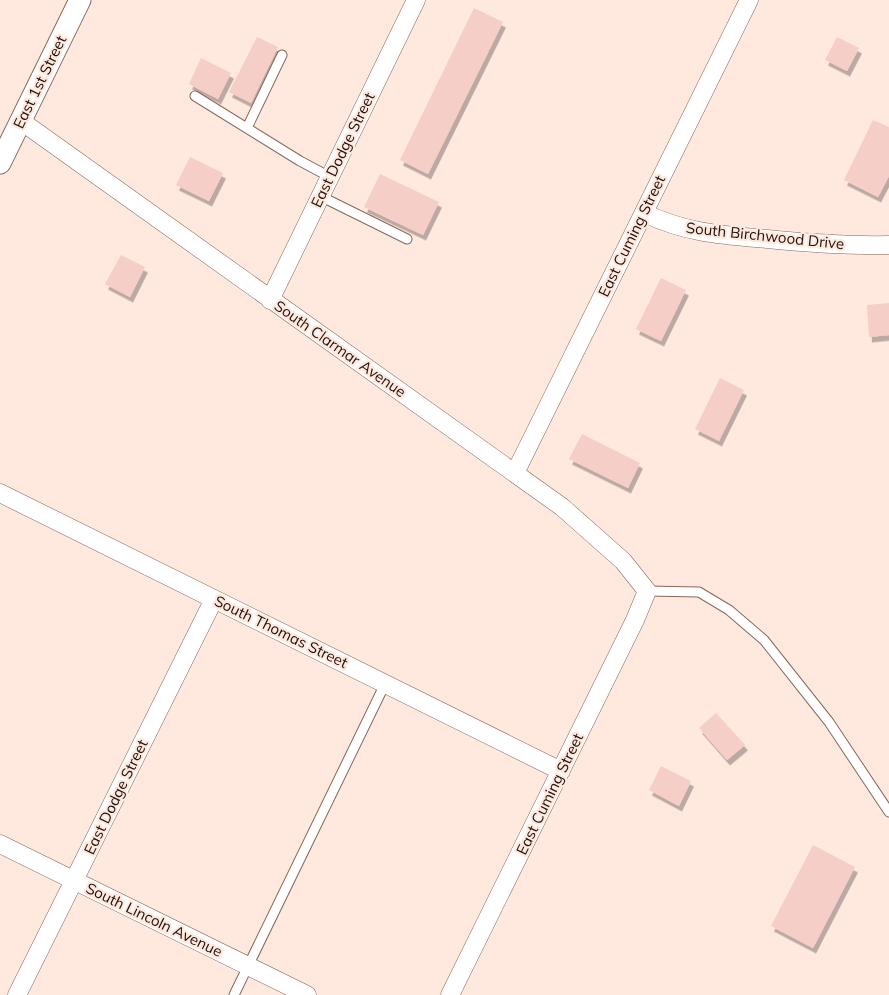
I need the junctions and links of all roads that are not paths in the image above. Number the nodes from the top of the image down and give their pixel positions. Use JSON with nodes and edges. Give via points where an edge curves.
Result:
{"nodes":[{"id":1,"x":80,"y":0,"type":"edge"},
{"id":2,"x":416,"y":0,"type":"edge"},
{"id":3,"x":750,"y":0,"type":"edge"},
{"id":4,"x":282,"y":55,"type":"dead end"},
{"id":5,"x":195,"y":96,"type":"dead end"},
{"id":6,"x":21,"y":121,"type":"junction"},
{"id":7,"x":247,"y":128,"type":"junction"},
{"id":8,"x":3,"y":149,"type":"edge"},
{"id":9,"x":330,"y":177,"type":"junction"},
{"id":10,"x":320,"y":196,"type":"junction"},
{"id":11,"x":644,"y":213,"type":"junction"},
{"id":12,"x":407,"y":238,"type":"dead end"},
{"id":13,"x":889,"y":245,"type":"edge"},
{"id":14,"x":270,"y":300,"type":"junction"},
{"id":15,"x":515,"y":472,"type":"junction"},
{"id":16,"x":0,"y":494,"type":"edge"},
{"id":17,"x":647,"y":591,"type":"junction"},
{"id":18,"x":214,"y":599,"type":"junction"},
{"id":19,"x":385,"y":684,"type":"junction"},
{"id":20,"x":561,"y":771,"type":"junction"},
{"id":21,"x":889,"y":812,"type":"edge"},
{"id":22,"x":0,"y":844,"type":"edge"},
{"id":23,"x":75,"y":881,"type":"junction"},
{"id":24,"x":248,"y":966,"type":"junction"},
{"id":25,"x":17,"y":995,"type":"edge"},
{"id":26,"x":234,"y":995,"type":"edge"},
{"id":27,"x":308,"y":995,"type":"edge"},
{"id":28,"x":450,"y":995,"type":"edge"}],
"edges":[{"from":1,"to":6,"type":"street","name":"East 1st Street"},
{"from":2,"to":9,"type":"street","name":"East Dodge Street"},
{"from":3,"to":11,"type":"street","name":"East Cuming Street"},
{"from":4,"to":7,"type":"lane"},
{"from":5,"to":7,"type":"lane"},
{"from":6,"to":8,"type":"street","name":"East 1st Street"},
{"from":6,"to":14,"type":"street","name":"South Clarmar Avenue"},
{"from":7,"to":9,"type":"lane"},
{"from":9,"to":10,"type":"street","name":"East Dodge Street"},
{"from":10,"to":12,"type":"lane"},
{"from":10,"to":14,"type":"street","name":"East Dodge Street"},
{"from":11,"to":13,"type":"street","name":"South Birchwood Drive","via":[[679,227],[715,234],[826,245]]},
{"from":11,"to":15,"type":"street","name":"East Cuming Street"},
{"from":14,"to":15,"type":"street","name":"South Clarmar Avenue"},
{"from":15,"to":17,"type":"street","name":"South Clarmar Avenue","via":[[595,535]]},
{"from":16,"to":18,"type":"street","name":"South Thomas Street"},
{"from":17,"to":20,"type":"street","name":"East Cuming Street"},
{"from":17,"to":21,"type":"lane","via":[[699,592],[729,610],[764,640],[829,722]]},
{"from":18,"to":19,"type":"street","name":"South Thomas Street"},
{"from":18,"to":23,"type":"street","name":"East Dodge Street"},
{"from":19,"to":20,"type":"street","name":"South Thomas Street"},
{"from":19,"to":24,"type":"lane"},
{"from":20,"to":28,"type":"street","name":"East Cuming Street"},
{"from":22,"to":23,"type":"street","name":"South Lincoln Avenue"},
{"from":23,"to":24,"type":"street","name":"South Lincoln Avenue"},
{"from":23,"to":25,"type":"street","name":"East Dodge Street"},
{"from":24,"to":26,"type":"lane"},
{"from":24,"to":27,"type":"street","name":"South Lincoln Avenue"}]}
